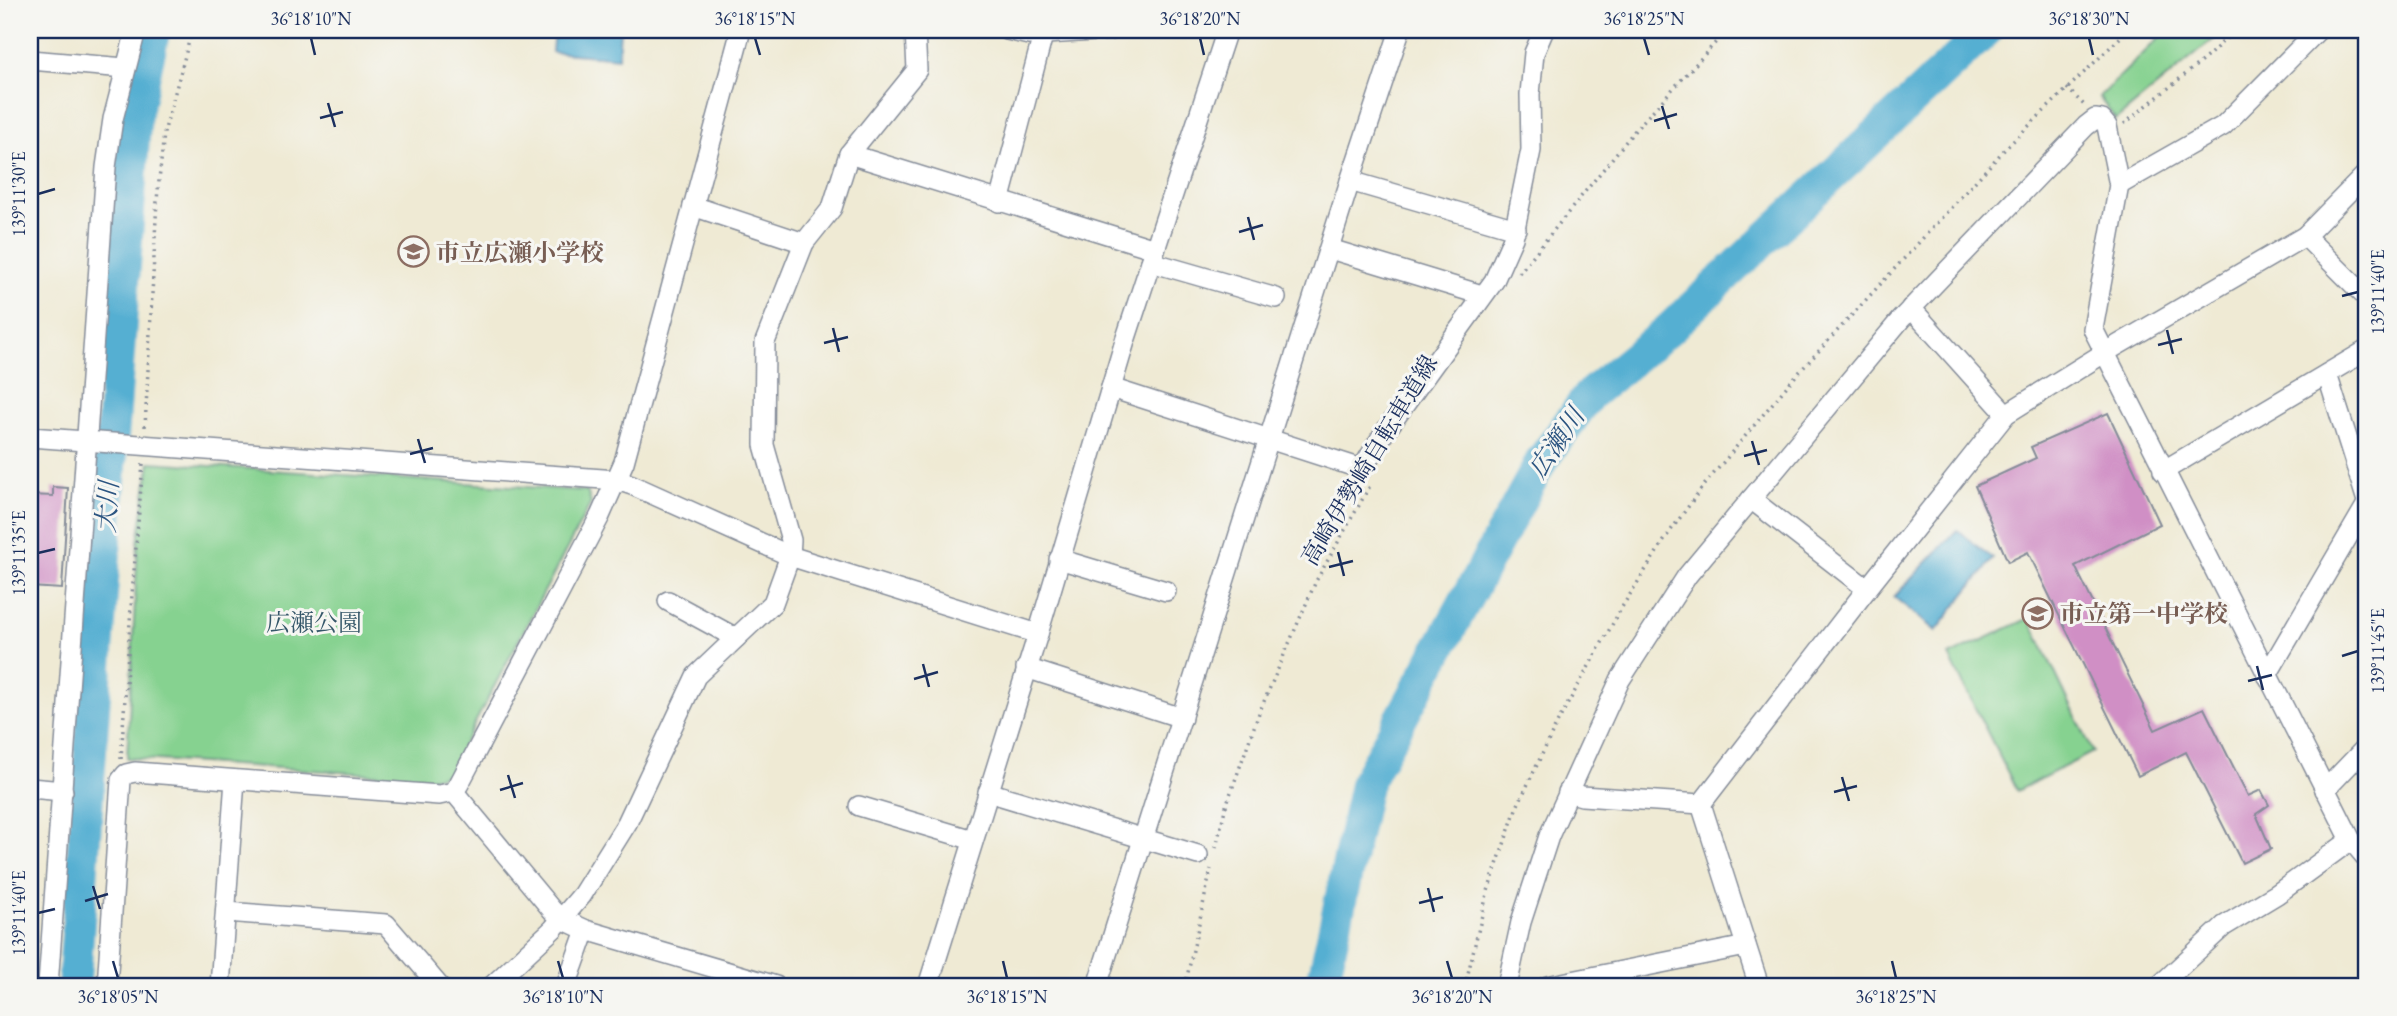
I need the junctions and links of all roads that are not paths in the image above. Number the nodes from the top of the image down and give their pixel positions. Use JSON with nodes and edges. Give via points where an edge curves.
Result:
{"nodes":[{"id":1,"x":136,"y":30,"type":"edge"},
{"id":2,"x":741,"y":30,"type":"edge"},
{"id":3,"x":915,"y":30,"type":"edge"},
{"id":4,"x":1012,"y":30,"type":"edge"},
{"id":5,"x":1111,"y":30,"type":"edge"},
{"id":6,"x":1227,"y":30,"type":"edge"},
{"id":7,"x":1399,"y":30,"type":"edge"},
{"id":8,"x":1544,"y":30,"type":"edge"},
{"id":9,"x":2318,"y":30,"type":"edge"},
{"id":10,"x":1044,"y":34,"type":"junction"},
{"id":11,"x":30,"y":60,"type":"edge"},
{"id":12,"x":125,"y":68,"type":"junction"},
{"id":13,"x":849,"y":154,"type":"junction"},
{"id":14,"x":2367,"y":173,"type":"edge"},
{"id":15,"x":1350,"y":181,"type":"junction"},
{"id":16,"x":2119,"y":185,"type":"junction"},
{"id":17,"x":999,"y":202,"type":"junction"},
{"id":18,"x":692,"y":206,"type":"junction"},
{"id":19,"x":1516,"y":229,"type":"junction"},
{"id":20,"x":2305,"y":236,"type":"junction"},
{"id":21,"x":804,"y":243,"type":"junction"},
{"id":22,"x":1330,"y":249,"type":"junction"},
{"id":23,"x":1153,"y":255,"type":"junction"},
{"id":24,"x":1482,"y":295,"type":"junction"},
{"id":25,"x":1276,"y":298,"type":"dead end"},
{"id":26,"x":2367,"y":298,"type":"edge"},
{"id":27,"x":1911,"y":308,"type":"junction"},
{"id":28,"x":2367,"y":350,"type":"edge"},
{"id":29,"x":2104,"y":353,"type":"junction"},
{"id":30,"x":2327,"y":374,"type":"junction"},
{"id":31,"x":1111,"y":388,"type":"junction"},
{"id":32,"x":2006,"y":414,"type":"junction"},
{"id":33,"x":30,"y":437,"type":"edge"},
{"id":34,"x":1270,"y":440,"type":"junction"},
{"id":35,"x":90,"y":441,"type":"junction"},
{"id":36,"x":2163,"y":471,"type":"junction"},
{"id":37,"x":617,"y":481,"type":"junction"},
{"id":38,"x":1751,"y":499,"type":"junction"},
{"id":39,"x":2367,"y":502,"type":"edge"},
{"id":40,"x":790,"y":556,"type":"junction"},
{"id":41,"x":1059,"y":559,"type":"junction"},
{"id":42,"x":1867,"y":589,"type":"junction"},
{"id":43,"x":1166,"y":591,"type":"dead end"},
{"id":44,"x":668,"y":601,"type":"dead end"},
{"id":45,"x":1038,"y":634,"type":"junction"},
{"id":46,"x":736,"y":638,"type":"junction"},
{"id":47,"x":1026,"y":668,"type":"junction"},
{"id":48,"x":2267,"y":675,"type":"junction"},
{"id":49,"x":1182,"y":718,"type":"junction"},
{"id":50,"x":2367,"y":746,"type":"edge"},
{"id":51,"x":235,"y":780,"type":"junction"},
{"id":52,"x":30,"y":789,"type":"edge"},
{"id":53,"x":2325,"y":790,"type":"junction"},
{"id":54,"x":63,"y":791,"type":"junction"},
{"id":55,"x":454,"y":792,"type":"junction"},
{"id":56,"x":988,"y":792,"type":"junction"},
{"id":57,"x":1568,"y":792,"type":"junction"},
{"id":58,"x":1701,"y":804,"type":"junction"},
{"id":59,"x":859,"y":806,"type":"dead end"},
{"id":60,"x":1144,"y":838,"type":"junction"},
{"id":61,"x":973,"y":839,"type":"junction"},
{"id":62,"x":2351,"y":840,"type":"junction"},
{"id":63,"x":1209,"y":854,"type":"road end"},
{"id":64,"x":2367,"y":859,"type":"edge"},
{"id":65,"x":226,"y":912,"type":"junction"},
{"id":66,"x":562,"y":919,"type":"junction"},
{"id":67,"x":586,"y":930,"type":"junction"},
{"id":68,"x":1746,"y":946,"type":"junction"},
{"id":69,"x":753,"y":983,"type":"edge"},
{"id":70,"x":30,"y":986,"type":"edge"},
{"id":71,"x":35,"y":986,"type":"edge"},
{"id":72,"x":48,"y":986,"type":"edge"},
{"id":73,"x":107,"y":986,"type":"edge"},
{"id":74,"x":220,"y":986,"type":"edge"},
{"id":75,"x":439,"y":986,"type":"edge"},
{"id":76,"x":492,"y":986,"type":"edge"},
{"id":77,"x":566,"y":986,"type":"edge"},
{"id":78,"x":776,"y":986,"type":"edge"},
{"id":79,"x":928,"y":986,"type":"edge"},
{"id":80,"x":1097,"y":986,"type":"edge"},
{"id":81,"x":1507,"y":986,"type":"edge"},
{"id":82,"x":1547,"y":986,"type":"edge"},
{"id":83,"x":1759,"y":986,"type":"edge"},
{"id":84,"x":2159,"y":986,"type":"edge"}],
"edges":[{"from":1,"to":12,"type":"street"},
{"from":2,"to":18,"type":"street"},
{"from":3,"to":13,"type":"street","via":[[917,70]]},
{"from":4,"to":10,"type":"street","via":[[1029,36]]},
{"from":5,"to":10,"type":"street"},
{"from":6,"to":23,"type":"street"},
{"from":7,"to":15,"type":"street"},
{"from":8,"to":19,"type":"street","via":[[1534,53],[1531,150]]},
{"from":9,"to":16,"type":"street","via":[[2223,127]]},
{"from":10,"to":17,"type":"street"},
{"from":11,"to":12,"type":"street"},
{"from":12,"to":35,"type":"street","via":[[106,167]]},
{"from":13,"to":17,"type":"street"},
{"from":13,"to":21,"type":"street","via":[[832,208]]},
{"from":14,"to":20,"type":"street"},
{"from":15,"to":19,"type":"street"},
{"from":15,"to":22,"type":"street"},
{"from":16,"to":27,"type":"street","via":[[2107,126],[2095,119]]},
{"from":16,"to":29,"type":"street","via":[[2093,329]]},
{"from":17,"to":23,"type":"street"},
{"from":18,"to":21,"type":"street"},
{"from":18,"to":37,"type":"street"},
{"from":19,"to":24,"type":"street","via":[[1494,281]]},
{"from":20,"to":26,"type":"street"},
{"from":20,"to":29,"type":"street"},
{"from":21,"to":40,"type":"street","via":[[765,342],[764,444],[791,540]]},
{"from":22,"to":24,"type":"street"},
{"from":22,"to":34,"type":"street"},
{"from":23,"to":25,"type":"street"},
{"from":23,"to":31,"type":"street"},
{"from":24,"to":34,"type":"street","via":[[1362,469]]},
{"from":27,"to":32,"type":"street"},
{"from":27,"to":38,"type":"street"},
{"from":28,"to":30,"type":"street"},
{"from":29,"to":32,"type":"street"},
{"from":29,"to":36,"type":"street"},
{"from":30,"to":36,"type":"street"},
{"from":30,"to":39,"type":"street"},
{"from":31,"to":34,"type":"street"},
{"from":31,"to":41,"type":"street"},
{"from":32,"to":42,"type":"street"},
{"from":33,"to":35,"type":"street"},
{"from":34,"to":49,"type":"street"},
{"from":35,"to":37,"type":"street"},
{"from":35,"to":54,"type":"street"},
{"from":36,"to":48,"type":"street"},
{"from":37,"to":40,"type":"street"},
{"from":37,"to":55,"type":"street"},
{"from":38,"to":42,"type":"street"},
{"from":38,"to":57,"type":"street","via":[[1687,576],[1620,680]]},
{"from":39,"to":48,"type":"street"},
{"from":40,"to":45,"type":"street"},
{"from":40,"to":46,"type":"street","via":[[773,603]]},
{"from":41,"to":43,"type":"street"},
{"from":41,"to":45,"type":"street"},
{"from":42,"to":58,"type":"street"},
{"from":44,"to":46,"type":"street"},
{"from":45,"to":47,"type":"street"},
{"from":46,"to":66,"type":"street","via":[[696,676],[627,823]]},
{"from":47,"to":49,"type":"street"},
{"from":47,"to":56,"type":"street"},
{"from":48,"to":53,"type":"street"},
{"from":49,"to":60,"type":"street"},
{"from":50,"to":53,"type":"street"},
{"from":51,"to":55,"type":"street"},
{"from":51,"to":65,"type":"street"},
{"from":51,"to":73,"type":"street","via":[[135,772],[121,780]]},
{"from":52,"to":54,"type":"street"},
{"from":53,"to":62,"type":"street"},
{"from":54,"to":72,"type":"street"},
{"from":55,"to":66,"type":"street"},
{"from":56,"to":60,"type":"street"},
{"from":56,"to":61,"type":"street"},
{"from":57,"to":58,"type":"street"},
{"from":57,"to":81,"type":"street","via":[[1534,877]]},
{"from":58,"to":68,"type":"street"},
{"from":59,"to":61,"type":"street"},
{"from":60,"to":63,"type":"street"},
{"from":60,"to":80,"type":"street"},
{"from":61,"to":79,"type":"street"},
{"from":62,"to":64,"type":"street"},
{"from":62,"to":84,"type":"street","via":[[2224,926]]},
{"from":65,"to":74,"type":"street"},
{"from":65,"to":75,"type":"street","via":[[386,923]]},
{"from":66,"to":67,"type":"street"},
{"from":66,"to":76,"type":"street"},
{"from":67,"to":69,"type":"street"},
{"from":67,"to":77,"type":"street"},
{"from":68,"to":82,"type":"street"},
{"from":68,"to":83,"type":"street"},
{"from":69,"to":78,"type":"street"},
{"from":70,"to":71,"type":"street"}]}
